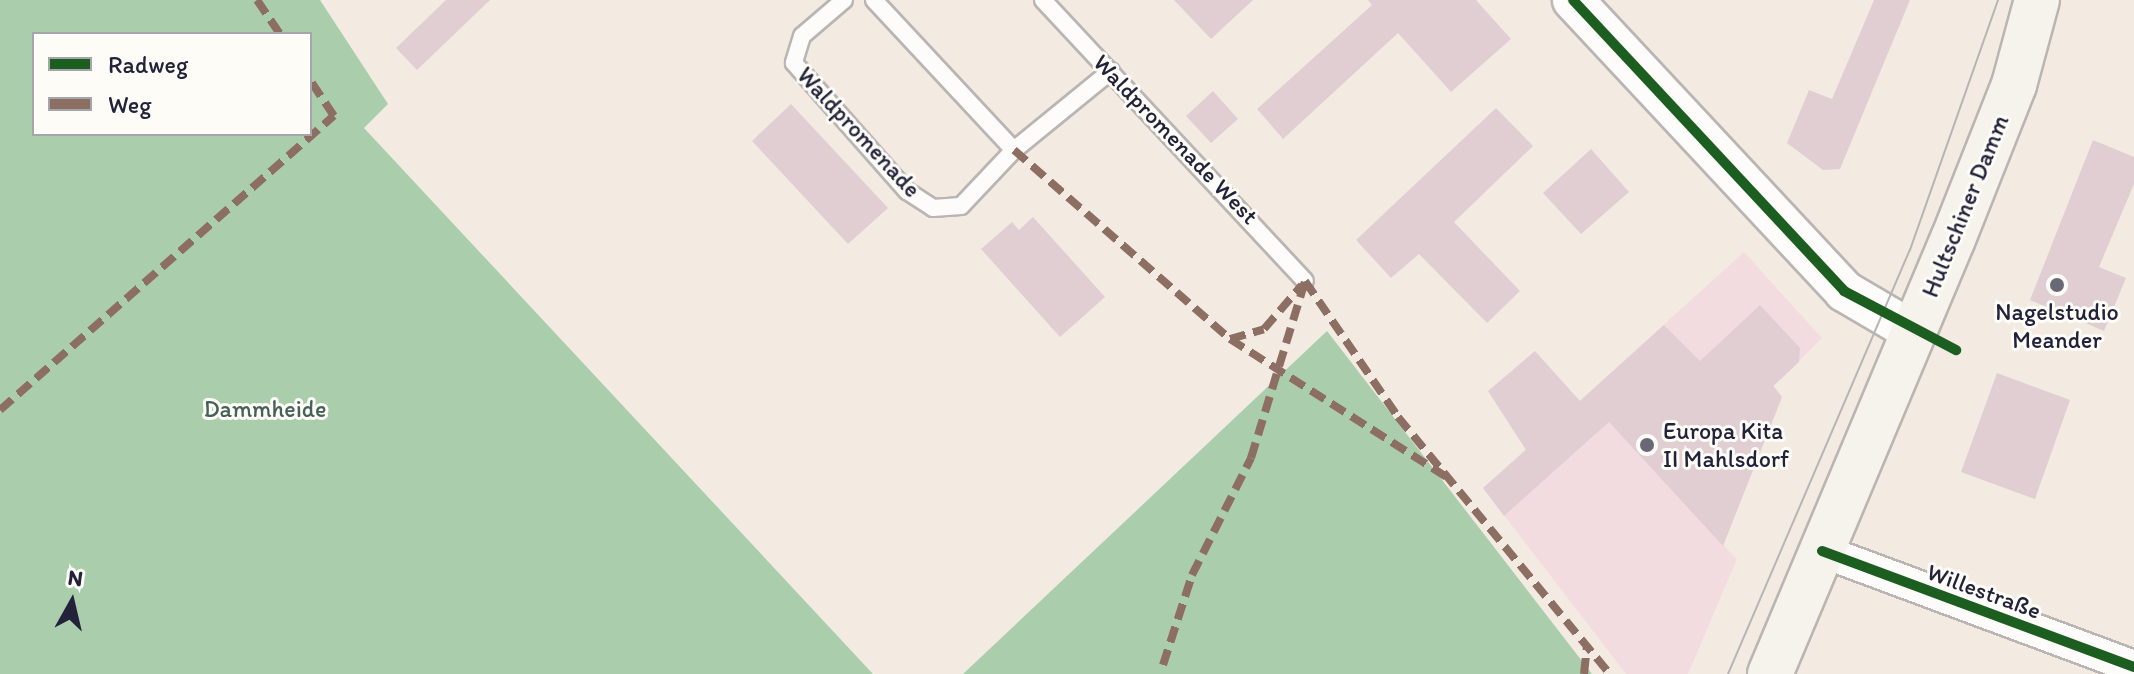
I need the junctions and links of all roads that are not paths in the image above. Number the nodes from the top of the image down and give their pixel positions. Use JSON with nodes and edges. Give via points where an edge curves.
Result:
{"nodes":[{"id":1,"x":844,"y":0,"type":"edge"},
{"id":2,"x":874,"y":0,"type":"edge"},
{"id":3,"x":1043,"y":0,"type":"edge"},
{"id":4,"x":1573,"y":0,"type":"edge"},
{"id":5,"x":2037,"y":0,"type":"edge"},
{"id":6,"x":1111,"y":71,"type":"junction"},
{"id":7,"x":1014,"y":150,"type":"junction"},
{"id":8,"x":1305,"y":281,"type":"dead end"},
{"id":9,"x":1914,"y":332,"type":"junction"},
{"id":10,"x":1822,"y":551,"type":"junction"},
{"id":11,"x":2134,"y":667,"type":"edge"},
{"id":12,"x":1770,"y":674,"type":"edge"}],
"edges":[{"from":1,"to":7,"type":"lane","name":"Waldpromenade","via":[[802,36],[794,63],[907,191],[933,208],[961,206]]},
{"from":2,"to":7,"type":"lane"},
{"from":3,"to":6,"type":"lane","name":"Waldpromenade West"},
{"from":4,"to":9,"type":"street","via":[[1844,291]]},
{"from":5,"to":9,"type":"main road","name":"Hultschiner Damm","via":[[2014,85]]},
{"from":6,"to":7,"type":"lane"},
{"from":6,"to":8,"type":"lane","name":"Waldpromenade West"},
{"from":9,"to":10,"type":"main road","name":"Hultschiner Damm"},
{"from":10,"to":11,"type":"street","name":"Willestraße"},
{"from":10,"to":12,"type":"main road","name":"Hultschiner Damm"}]}
